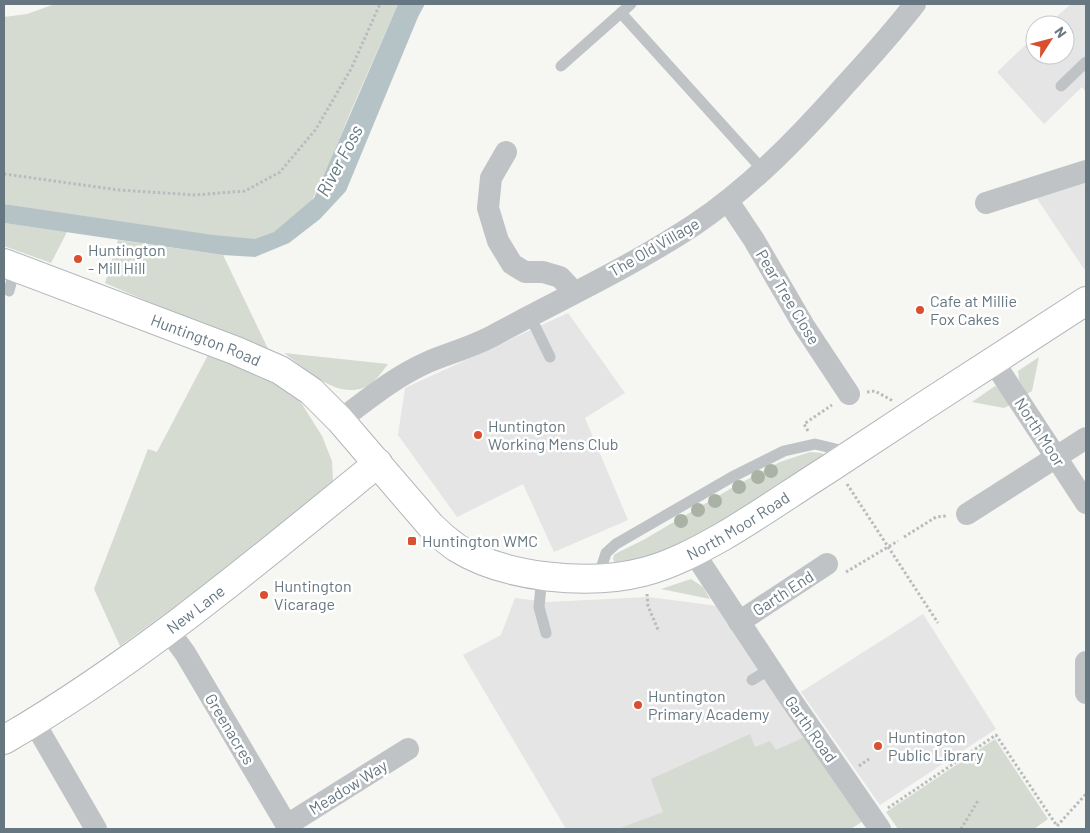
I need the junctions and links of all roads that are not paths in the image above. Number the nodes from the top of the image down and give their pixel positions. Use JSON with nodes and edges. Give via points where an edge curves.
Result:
{"nodes":[{"id":1,"x":631,"y":4,"type":"edge"},
{"id":2,"x":915,"y":4,"type":"edge"},
{"id":3,"x":621,"y":12,"type":"junction"},
{"id":4,"x":1086,"y":62,"type":"edge"},
{"id":5,"x":561,"y":66,"type":"dead end"},
{"id":6,"x":1061,"y":86,"type":"dead end"},
{"id":7,"x":506,"y":152,"type":"dead end"},
{"id":8,"x":763,"y":170,"type":"junction"},
{"id":9,"x":1086,"y":171,"type":"edge"},
{"id":10,"x":728,"y":201,"type":"junction"},
{"id":11,"x":986,"y":203,"type":"dead end"},
{"id":12,"x":9,"y":274,"type":"edge"},
{"id":13,"x":574,"y":292,"type":"junction"},
{"id":14,"x":1086,"y":301,"type":"edge"},
{"id":15,"x":530,"y":316,"type":"junction"},
{"id":16,"x":550,"y":357,"type":"dead end"},
{"id":17,"x":993,"y":361,"type":"junction"},
{"id":18,"x":849,"y":394,"type":"dead end"},
{"id":19,"x":340,"y":420,"type":"junction"},
{"id":20,"x":1086,"y":438,"type":"edge"},
{"id":21,"x":1056,"y":457,"type":"junction"},
{"id":22,"x":843,"y":459,"type":"junction"},
{"id":23,"x":378,"y":463,"type":"junction"},
{"id":24,"x":1086,"y":503,"type":"edge"},
{"id":25,"x":967,"y":514,"type":"road end"},
{"id":26,"x":694,"y":553,"type":"junction"},
{"id":27,"x":827,"y":564,"type":"road end"},
{"id":28,"x":542,"y":576,"type":"junction"},
{"id":29,"x":598,"y":579,"type":"junction"},
{"id":30,"x":739,"y":622,"type":"junction"},
{"id":31,"x":168,"y":630,"type":"junction"},
{"id":32,"x":546,"y":633,"type":"dead end"},
{"id":33,"x":1086,"y":662,"type":"edge"},
{"id":34,"x":1086,"y":693,"type":"edge"},
{"id":35,"x":34,"y":722,"type":"junction"},
{"id":36,"x":4,"y":740,"type":"edge"},
{"id":37,"x":408,"y":749,"type":"dead end"},
{"id":38,"x":876,"y":824,"type":"edge"},
{"id":39,"x":288,"y":827,"type":"edge"},
{"id":40,"x":96,"y":829,"type":"edge"}],
"edges":[{"from":1,"to":3,"type":"lane"},
{"from":2,"to":8,"type":"street","name":"The Old Village","via":[[831,101]]},
{"from":3,"to":5,"type":"lane"},
{"from":3,"to":8,"type":"lane"},
{"from":4,"to":6,"type":"lane"},
{"from":7,"to":13,"type":"street","via":[[491,178],[488,208],[498,241],[512,264],[525,272],[543,272],[560,277]]},
{"from":8,"to":10,"type":"street","name":"The Old Village"},
{"from":9,"to":11,"type":"street"},
{"from":10,"to":13,"type":"street","name":"The Old Village","via":[[654,250]]},
{"from":10,"to":18,"type":"street","name":"Pear Tree Close"},
{"from":12,"to":19,"type":"street","name":"Huntington Road","via":[[234,350],[280,370],[311,391]]},
{"from":13,"to":15,"type":"street","name":"The Old Village"},
{"from":14,"to":17,"type":"street","name":"North Moor Road"},
{"from":15,"to":16,"type":"lane"},
{"from":15,"to":19,"type":"street","name":"The Old Village","via":[[488,339],[410,371]]},
{"from":17,"to":21,"type":"street","name":"North Moor"},
{"from":17,"to":22,"type":"street","name":"North Moor Road"},
{"from":19,"to":23,"type":"street","name":"Huntington Road"},
{"from":20,"to":21,"type":"street"},
{"from":21,"to":24,"type":"street","name":"North Moor"},
{"from":21,"to":25,"type":"street"},
{"from":22,"to":26,"type":"street","name":"North Moor Road"},
{"from":22,"to":29,"type":"lane","via":[[815,444],[784,451],[616,544],[606,553]]},
{"from":23,"to":28,"type":"street","name":"North Moor Road","via":[[431,526],[458,549],[500,567]]},
{"from":23,"to":31,"type":"street","name":"New Lane"},
{"from":26,"to":29,"type":"street","name":"North Moor Road","via":[[642,572]]},
{"from":26,"to":30,"type":"street","name":"Garth Road"},
{"from":27,"to":30,"type":"street","name":"Garth End"},
{"from":28,"to":29,"type":"street","name":"North Moor Road"},
{"from":28,"to":32,"type":"lane","via":[[539,607]]},
{"from":30,"to":38,"type":"street","name":"Garth Road","via":[[761,675],[812,719]]},
{"from":31,"to":35,"type":"street","name":"New Lane"},
{"from":31,"to":39,"type":"street","name":"Greenacres","via":[[185,653]]},
{"from":33,"to":34,"type":"street"},
{"from":35,"to":36,"type":"street","name":"New Lane"},
{"from":35,"to":40,"type":"street"},
{"from":37,"to":39,"type":"street","name":"Meadow Way"}]}
